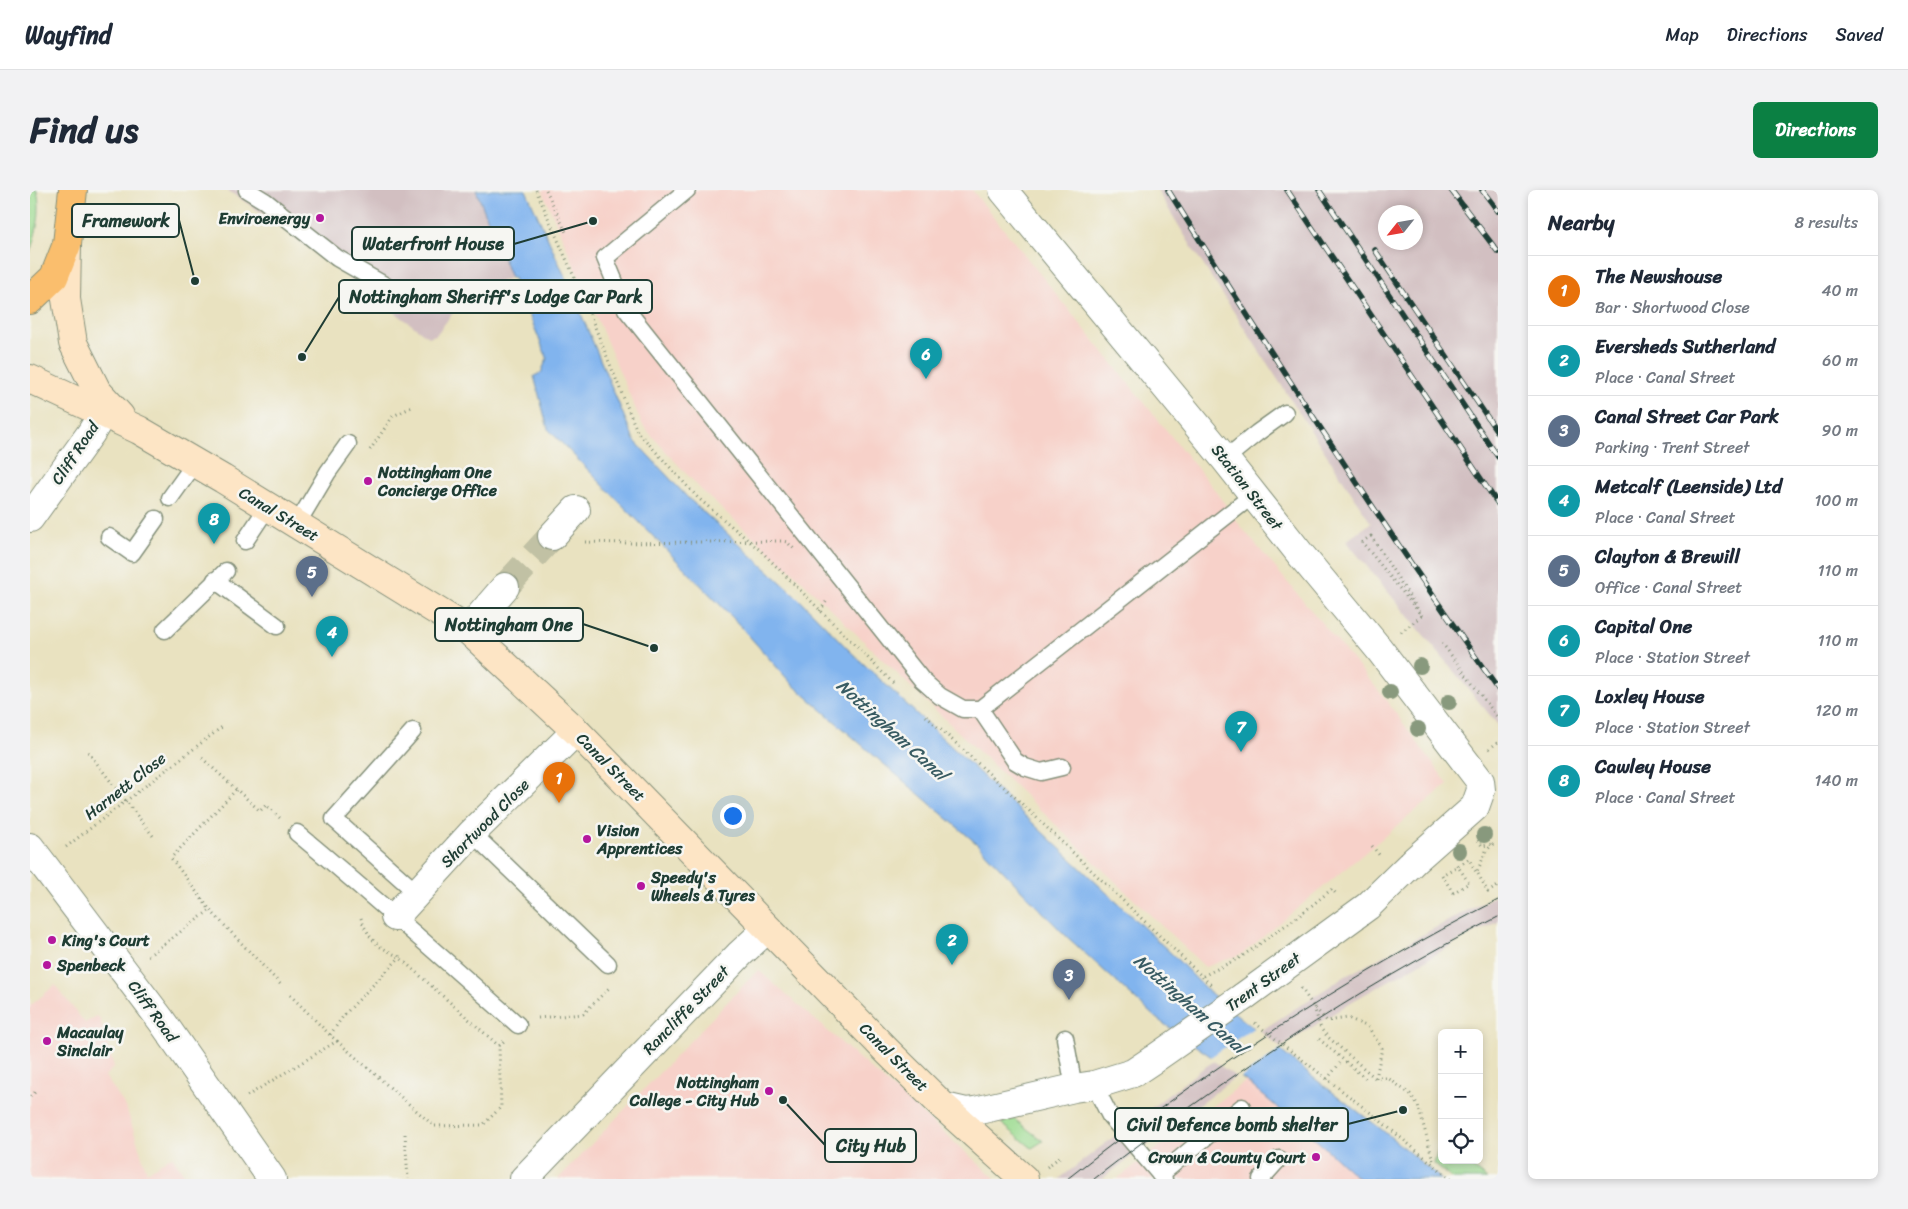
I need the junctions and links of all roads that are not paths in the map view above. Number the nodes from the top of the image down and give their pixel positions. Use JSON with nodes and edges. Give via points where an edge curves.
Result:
{"nodes":[{"id":1,"x":247,"y":190,"type":"edge"},
{"id":2,"x":687,"y":190,"type":"edge"},
{"id":3,"x":1003,"y":190,"type":"edge"},
{"id":4,"x":67,"y":196,"type":"edge"},
{"id":5,"x":67,"y":244,"type":"junction"},
{"id":6,"x":386,"y":286,"type":"dead end"},
{"id":7,"x":30,"y":300,"type":"edge"},
{"id":8,"x":30,"y":379,"type":"edge"},
{"id":9,"x":103,"y":413,"type":"junction"},
{"id":10,"x":1285,"y":413,"type":"dead end"},
{"id":11,"x":139,"y":430,"type":"junction"},
{"id":12,"x":348,"y":444,"type":"dead end"},
{"id":13,"x":1225,"y":459,"type":"junction"},
{"id":14,"x":195,"y":463,"type":"junction"},
{"id":15,"x":1253,"y":495,"type":"junction"},
{"id":16,"x":170,"y":498,"type":"dead end"},
{"id":17,"x":267,"y":508,"type":"junction"},
{"id":18,"x":576,"y":510,"type":"dead end"},
{"id":19,"x":30,"y":518,"type":"edge"},
{"id":20,"x":156,"y":519,"type":"dead end"},
{"id":21,"x":297,"y":524,"type":"junction"},
{"id":22,"x":552,"y":536,"type":"tunnel mouth"},
{"id":23,"x":109,"y":537,"type":"dead end"},
{"id":24,"x":245,"y":541,"type":"dead end"},
{"id":25,"x":505,"y":587,"type":"tunnel mouth"},
{"id":26,"x":277,"y":626,"type":"dead end"},
{"id":27,"x":164,"y":630,"type":"dead end"},
{"id":28,"x":468,"y":630,"type":"junction"},
{"id":29,"x":980,"y":709,"type":"junction"},
{"id":30,"x":413,"y":731,"type":"dead end"},
{"id":31,"x":576,"y":731,"type":"junction"},
{"id":32,"x":1062,"y":767,"type":"dead end"},
{"id":33,"x":1481,"y":790,"type":"joint"},
{"id":34,"x":297,"y":833,"type":"road end"},
{"id":35,"x":472,"y":833,"type":"junction"},
{"id":36,"x":37,"y":856,"type":"edge"},
{"id":37,"x":417,"y":893,"type":"junction"},
{"id":38,"x":395,"y":917,"type":"junction"},
{"id":39,"x":767,"y":929,"type":"junction"},
{"id":40,"x":608,"y":964,"type":"road end"},
{"id":41,"x":518,"y":1025,"type":"road end"},
{"id":42,"x":1065,"y":1038,"type":"dead end"},
{"id":43,"x":1084,"y":1086,"type":"junction"},
{"id":44,"x":944,"y":1107,"type":"junction"},
{"id":45,"x":1242,"y":1107,"type":"dead end"},
{"id":46,"x":1280,"y":1159,"type":"dead end"},
{"id":47,"x":1034,"y":1174,"type":"edge"},
{"id":48,"x":1162,"y":1177,"type":"edge"},
{"id":49,"x":272,"y":1179,"type":"edge"},
{"id":50,"x":524,"y":1179,"type":"edge"},
{"id":51,"x":1261,"y":1179,"type":"edge"}],
"edges":[{"from":1,"to":6,"type":"lane","via":[[337,258]]},
{"from":2,"to":29,"type":"lane","via":[[605,258],[626,309],[922,680],[940,696],[963,708]]},
{"from":3,"to":13,"type":"street","name":"Station Street"},
{"from":4,"to":5,"type":"highway"},
{"from":5,"to":7,"type":"highway","via":[[54,277]]},
{"from":5,"to":11,"type":"street","name":"Canal Street","via":[[66,299],[73,343],[97,392]]},
{"from":8,"to":9,"type":"street","name":"Canal Street"},
{"from":9,"to":11,"type":"street","name":"Canal Street"},
{"from":9,"to":19,"type":"street","name":"Cliff Road"},
{"from":10,"to":13,"type":"lane"},
{"from":11,"to":14,"type":"street","name":"Canal Street"},
{"from":12,"to":21,"type":"lane"},
{"from":13,"to":15,"type":"street","name":"Station Street"},
{"from":14,"to":16,"type":"lane"},
{"from":14,"to":17,"type":"street","name":"Canal Street"},
{"from":15,"to":29,"type":"lane"},
{"from":15,"to":33,"type":"street","name":"Station Street","via":[[1468,764],[1480,781]]},
{"from":17,"to":21,"type":"street","name":"Canal Street"},
{"from":17,"to":24,"type":"lane"},
{"from":18,"to":22,"type":"street"},
{"from":20,"to":23,"type":"lane","via":[[132,553]]},
{"from":21,"to":28,"type":"street","name":"Canal Street"},
{"from":25,"to":28,"type":"street"},
{"from":26,"to":27,"type":"lane","via":[[220,576]]},
{"from":28,"to":31,"type":"street","name":"Canal Street"},
{"from":29,"to":32,"type":"lane","via":[[1015,761],[1042,772]]},
{"from":30,"to":37,"type":"lane","via":[[334,819]]},
{"from":31,"to":35,"type":"street","name":"Shortwood Close"},
{"from":31,"to":39,"type":"street","name":"Canal Street"},
{"from":33,"to":43,"type":"street","name":"Trent Street","bridge":true,"via":[[1475,807],[1368,906],[1133,1073]]},
{"from":34,"to":38,"type":"lane"},
{"from":35,"to":37,"type":"street","name":"Shortwood Close"},
{"from":35,"to":40,"type":"lane"},
{"from":36,"to":49,"type":"street","name":"Cliff Road","via":[[225,1110]]},
{"from":37,"to":38,"type":"street","name":"Shortwood Close"},
{"from":38,"to":41,"type":"lane"},
{"from":39,"to":44,"type":"street","name":"Canal Street"},
{"from":39,"to":50,"type":"street","name":"Rancliffe Street"},
{"from":42,"to":43,"type":"lane"},
{"from":43,"to":44,"type":"street","name":"Trent Street","via":[[975,1111]]},
{"from":43,"to":48,"type":"lane"},
{"from":44,"to":47,"type":"street","name":"Canal Street"},
{"from":45,"to":48,"type":"lane"},
{"from":46,"to":51,"type":"lane"}]}
